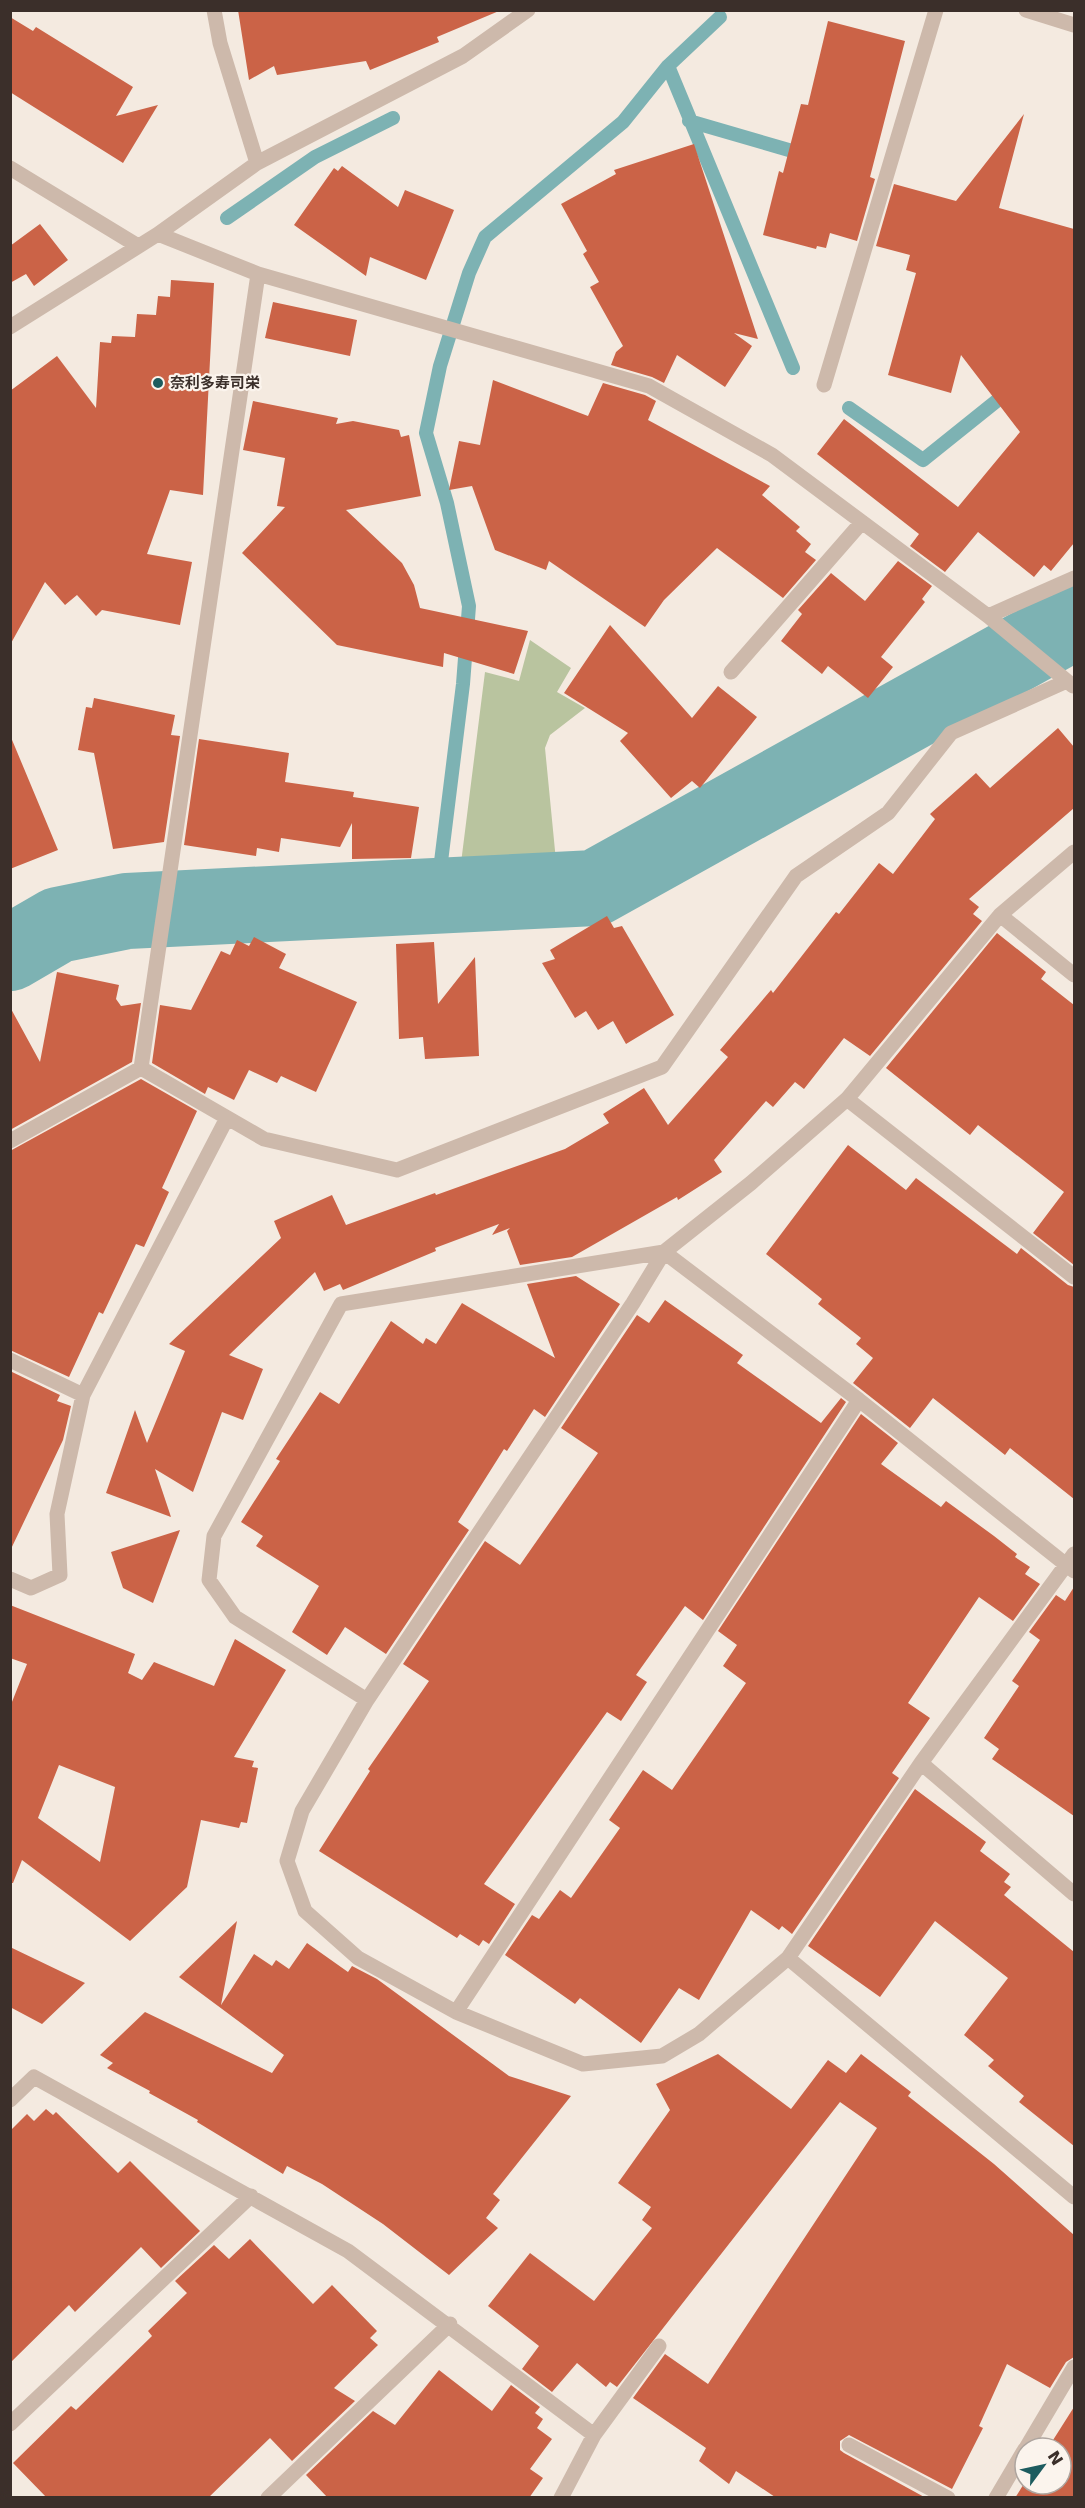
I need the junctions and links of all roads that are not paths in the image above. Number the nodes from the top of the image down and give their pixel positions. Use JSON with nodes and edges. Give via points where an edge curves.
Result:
{"nodes":[{"id":1,"x":214,"y":10,"type":"edge"},
{"id":2,"x":528,"y":10,"type":"edge"},
{"id":3,"x":936,"y":10,"type":"edge"},
{"id":4,"x":1026,"y":10,"type":"edge"},
{"id":5,"x":1074,"y":25,"type":"edge"},
{"id":6,"x":257,"y":163,"type":"junction"},
{"id":7,"x":10,"y":168,"type":"edge"},
{"id":8,"x":158,"y":234,"type":"junction"},
{"id":9,"x":138,"y":246,"type":"junction"},
{"id":10,"x":258,"y":274,"type":"junction"},
{"id":11,"x":10,"y":327,"type":"edge"},
{"id":12,"x":824,"y":385,"type":"dead end"},
{"id":13,"x":862,"y":522,"type":"junction"},
{"id":14,"x":1074,"y":578,"type":"edge"},
{"id":15,"x":994,"y":620,"type":"junction"},
{"id":16,"x":731,"y":672,"type":"dead end"},
{"id":17,"x":1071,"y":684,"type":"edge"},
{"id":18,"x":1074,"y":852,"type":"edge"},
{"id":19,"x":1000,"y":915,"type":"junction"},
{"id":20,"x":1074,"y":975,"type":"edge"},
{"id":21,"x":141,"y":1068,"type":"junction"},
{"id":22,"x":847,"y":1099,"type":"junction"},
{"id":23,"x":227,"y":1118,"type":"junction"},
{"id":24,"x":10,"y":1141,"type":"edge"},
{"id":25,"x":664,"y":1252,"type":"junction"},
{"id":26,"x":1074,"y":1277,"type":"edge"},
{"id":27,"x":10,"y":1360,"type":"edge"},
{"id":28,"x":83,"y":1395,"type":"junction"},
{"id":29,"x":859,"y":1400,"type":"junction"},
{"id":30,"x":1072,"y":1563,"type":"edge"},
{"id":31,"x":10,"y":1579,"type":"edge"},
{"id":32,"x":368,"y":1700,"type":"junction"},
{"id":33,"x":921,"y":1763,"type":"junction"},
{"id":34,"x":1074,"y":1894,"type":"edge"},
{"id":35,"x":788,"y":1958,"type":"junction"},
{"id":36,"x":456,"y":2012,"type":"junction"},
{"id":37,"x":10,"y":2100,"type":"edge"},
{"id":38,"x":251,"y":2196,"type":"junction"},
{"id":39,"x":1074,"y":2197,"type":"edge"},
{"id":40,"x":450,"y":2324,"type":"junction"},
{"id":41,"x":659,"y":2346,"type":"dead end"},
{"id":42,"x":1074,"y":2367,"type":"edge"},
{"id":43,"x":10,"y":2424,"type":"edge"},
{"id":44,"x":594,"y":2435,"type":"junction"},
{"id":45,"x":1033,"y":2436,"type":"edge"},
{"id":46,"x":849,"y":2445,"type":"dead end"},
{"id":47,"x":1013,"y":2469,"type":"edge"},
{"id":48,"x":268,"y":2498,"type":"edge"},
{"id":49,"x":561,"y":2498,"type":"edge"},
{"id":50,"x":948,"y":2498,"type":"edge"},
{"id":51,"x":996,"y":2498,"type":"edge"}],
"edges":[{"from":1,"to":6,"type":"street","via":[[220,43]]},
{"from":2,"to":6,"type":"street","via":[[463,56]]},
{"from":3,"to":12,"type":"street"},
{"from":4,"to":5,"type":"street"},
{"from":6,"to":8,"type":"street"},
{"from":7,"to":9,"type":"street"},
{"from":8,"to":9,"type":"street"},
{"from":8,"to":10,"type":"street"},
{"from":9,"to":11,"type":"street"},
{"from":10,"to":13,"type":"street","via":[[650,386],[772,455]]},
{"from":10,"to":21,"type":"street"},
{"from":13,"to":15,"type":"street"},
{"from":13,"to":16,"type":"street"},
{"from":14,"to":15,"type":"street"},
{"from":15,"to":17,"type":"street"},
{"from":17,"to":23,"type":"street","via":[[951,733],[888,813],[796,876],[662,1067],[397,1170],[264,1139]]},
{"from":18,"to":19,"type":"street"},
{"from":19,"to":20,"type":"street"},
{"from":19,"to":22,"type":"street"},
{"from":21,"to":23,"type":"street"},
{"from":21,"to":24,"type":"street"},
{"from":22,"to":25,"type":"street"},
{"from":22,"to":26,"type":"street"},
{"from":23,"to":28,"type":"street"},
{"from":25,"to":29,"type":"street"},
{"from":25,"to":32,"type":"street"},
{"from":25,"to":32,"type":"street","via":[[341,1304],[214,1536],[209,1580],[235,1617]]},
{"from":27,"to":28,"type":"street"},
{"from":28,"to":31,"type":"street","via":[[57,1514],[60,1575],[31,1588]]},
{"from":29,"to":30,"type":"street"},
{"from":29,"to":36,"type":"street"},
{"from":30,"to":33,"type":"street"},
{"from":32,"to":36,"type":"street","via":[[302,1811],[287,1861],[305,1911],[358,1958]]},
{"from":33,"to":34,"type":"street"},
{"from":33,"to":35,"type":"street"},
{"from":35,"to":36,"type":"street","via":[[699,2034],[662,2056],[584,2064]]},
{"from":35,"to":39,"type":"street"},
{"from":37,"to":38,"type":"street","via":[[34,2078]]},
{"from":38,"to":40,"type":"street","via":[[348,2251]]},
{"from":38,"to":43,"type":"street"},
{"from":40,"to":44,"type":"street"},
{"from":40,"to":48,"type":"street"},
{"from":41,"to":44,"type":"street"},
{"from":42,"to":45,"type":"street"},
{"from":44,"to":49,"type":"street"},
{"from":46,"to":50,"type":"street"},
{"from":47,"to":51,"type":"street"}]}
